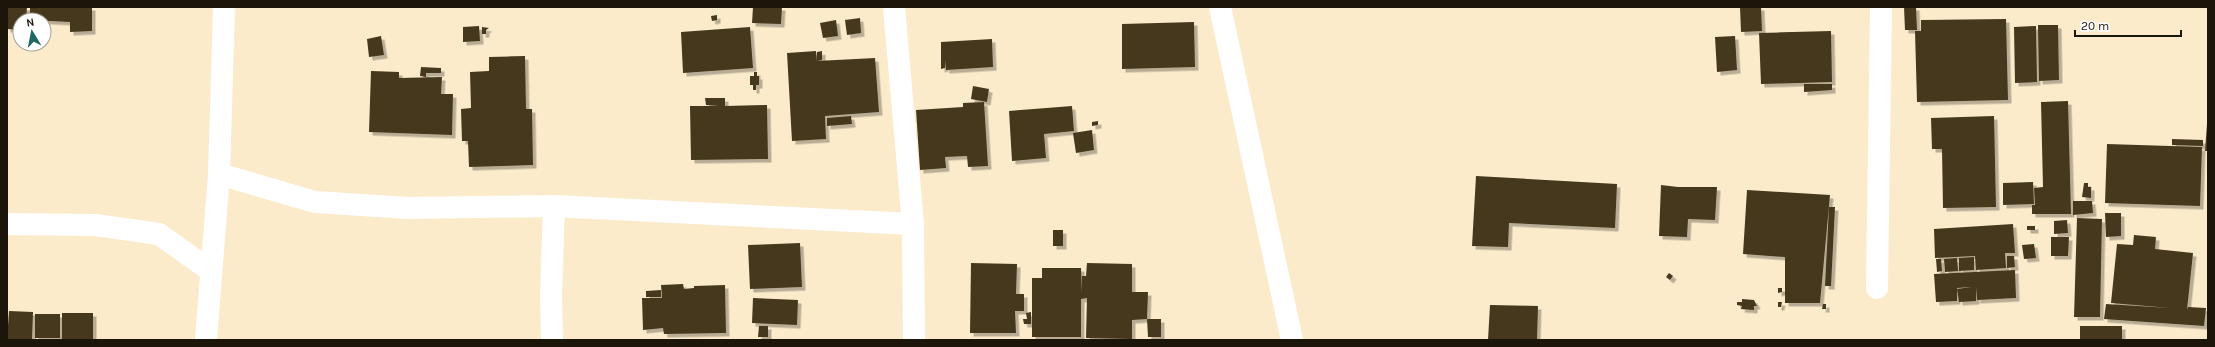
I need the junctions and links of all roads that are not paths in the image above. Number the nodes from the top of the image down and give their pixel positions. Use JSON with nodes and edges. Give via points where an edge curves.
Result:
{"nodes":[{"id":1,"x":224,"y":7,"type":"edge"},
{"id":2,"x":894,"y":7,"type":"edge"},
{"id":3,"x":1220,"y":7,"type":"edge"},
{"id":4,"x":1881,"y":7,"type":"edge"},
{"id":5,"x":219,"y":174,"type":"junction"},
{"id":6,"x":554,"y":206,"type":"junction"},
{"id":7,"x":7,"y":224,"type":"edge"},
{"id":8,"x":913,"y":224,"type":"junction"},
{"id":9,"x":211,"y":270,"type":"junction"},
{"id":10,"x":1877,"y":288,"type":"dead end"},
{"id":11,"x":206,"y":340,"type":"edge"},
{"id":12,"x":552,"y":340,"type":"edge"},
{"id":13,"x":914,"y":340,"type":"edge"},
{"id":14,"x":1292,"y":340,"type":"edge"}],
"edges":[{"from":1,"to":5,"type":"street"},
{"from":2,"to":8,"type":"street"},
{"from":3,"to":14,"type":"street"},
{"from":4,"to":10,"type":"street"},
{"from":5,"to":6,"type":"street","via":[[315,202],[408,208]]},
{"from":5,"to":9,"type":"street"},
{"from":6,"to":8,"type":"street"},
{"from":6,"to":12,"type":"street"},
{"from":7,"to":9,"type":"street","via":[[95,225],[159,234]]},
{"from":8,"to":13,"type":"street"},
{"from":9,"to":11,"type":"street"}]}
